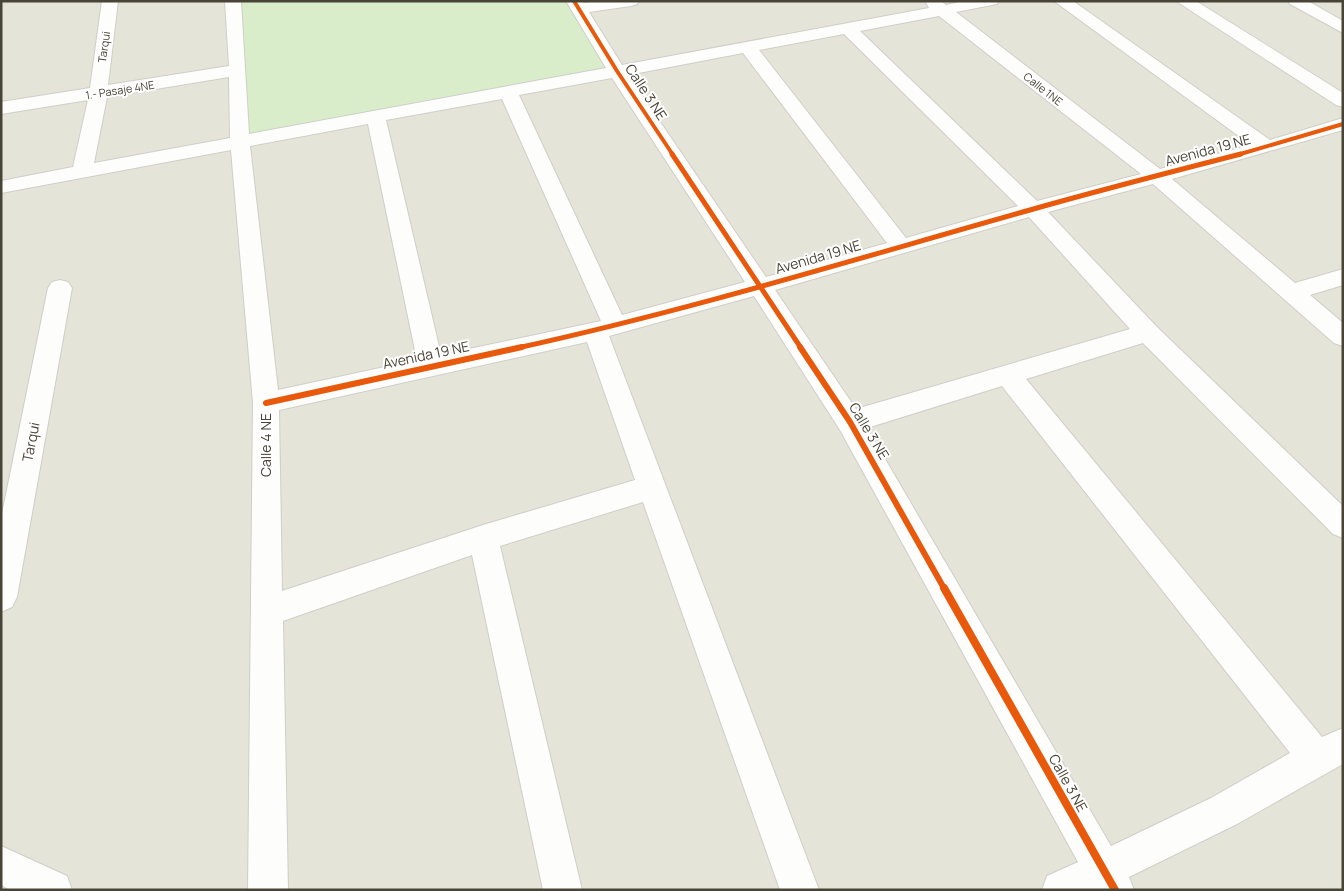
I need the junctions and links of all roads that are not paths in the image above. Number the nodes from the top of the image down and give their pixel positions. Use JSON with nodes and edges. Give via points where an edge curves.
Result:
{"nodes":[{"id":1,"x":110,"y":1,"type":"edge"},
{"id":2,"x":233,"y":1,"type":"edge"},
{"id":3,"x":631,"y":1,"type":"edge"},
{"id":4,"x":991,"y":1,"type":"edge"},
{"id":5,"x":1062,"y":1,"type":"edge"},
{"id":6,"x":1184,"y":1,"type":"edge"},
{"id":7,"x":1296,"y":1,"type":"edge"},
{"id":8,"x":576,"y":5,"type":"edge"},
{"id":9,"x":937,"y":6,"type":"edge"},
{"id":10,"x":848,"y":28,"type":"junction"},
{"id":11,"x":1343,"y":28,"type":"edge"},
{"id":12,"x":747,"y":46,"type":"junction"},
{"id":13,"x":238,"y":70,"type":"junction"},
{"id":14,"x":616,"y":71,"type":"junction"},
{"id":15,"x":508,"y":92,"type":"junction"},
{"id":16,"x":98,"y":94,"type":"junction"},
{"id":17,"x":1343,"y":101,"type":"edge"},
{"id":18,"x":1,"y":108,"type":"edge"},
{"id":19,"x":376,"y":117,"type":"junction"},
{"id":20,"x":1343,"y":124,"type":"edge"},
{"id":21,"x":240,"y":143,"type":"junction"},
{"id":22,"x":1267,"y":147,"type":"junction"},
{"id":23,"x":83,"y":170,"type":"junction"},
{"id":24,"x":1156,"y":176,"type":"junction"},
{"id":25,"x":1,"y":187,"type":"edge"},
{"id":26,"x":1033,"y":209,"type":"junction"},
{"id":27,"x":902,"y":246,"type":"junction"},
{"id":28,"x":1343,"y":277,"type":"edge"},
{"id":29,"x":759,"y":287,"type":"junction"},
{"id":30,"x":60,"y":288,"type":"dead end"},
{"id":31,"x":1290,"y":292,"type":"junction"},
{"id":32,"x":605,"y":328,"type":"junction"},
{"id":33,"x":1148,"y":332,"type":"junction"},
{"id":34,"x":1343,"y":337,"type":"edge"},
{"id":35,"x":431,"y":366,"type":"junction"},
{"id":36,"x":1008,"y":375,"type":"junction"},
{"id":37,"x":266,"y":403,"type":"junction"},
{"id":38,"x":850,"y":422,"type":"junction"},
{"id":39,"x":652,"y":487,"type":"junction"},
{"id":40,"x":1343,"y":525,"type":"edge"},
{"id":41,"x":483,"y":538,"type":"junction"},
{"id":42,"x":1,"y":596,"type":"edge"},
{"id":43,"x":267,"y":611,"type":"junction"},
{"id":44,"x":1329,"y":752,"type":"edge"},
{"id":45,"x":1,"y":865,"type":"edge"},
{"id":46,"x":1109,"y":880,"type":"edge"},
{"id":47,"x":53,"y":890,"type":"edge"},
{"id":48,"x":268,"y":890,"type":"edge"},
{"id":49,"x":563,"y":890,"type":"edge"},
{"id":50,"x":800,"y":890,"type":"edge"},
{"id":51,"x":1061,"y":890,"type":"edge"}],
"edges":[{"from":1,"to":16,"type":"street","name":"Tarqui"},
{"from":2,"to":13,"type":"street","name":"Calle 4 NE"},
{"from":3,"to":8,"type":"street"},
{"from":4,"to":9,"type":"street"},
{"from":5,"to":22,"type":"street"},
{"from":6,"to":17,"type":"street"},
{"from":7,"to":11,"type":"street"},
{"from":8,"to":14,"type":"street","name":"Calle 3 NE"},
{"from":9,"to":10,"type":"street"},
{"from":9,"to":24,"type":"street","name":"Calle 1NE"},
{"from":10,"to":12,"type":"street"},
{"from":10,"to":26,"type":"street"},
{"from":12,"to":14,"type":"street"},
{"from":12,"to":27,"type":"street"},
{"from":13,"to":16,"type":"street","name":"1.- Pasaje 4NE"},
{"from":13,"to":21,"type":"street","name":"Calle 4 NE"},
{"from":14,"to":15,"type":"street"},
{"from":14,"to":29,"type":"street","name":"Calle 3 NE"},
{"from":15,"to":19,"type":"street"},
{"from":15,"to":32,"type":"street"},
{"from":16,"to":18,"type":"street","name":"1.- Pasaje 4NE"},
{"from":16,"to":23,"type":"street","name":"Tarqui"},
{"from":19,"to":21,"type":"street"},
{"from":19,"to":35,"type":"street"},
{"from":20,"to":22,"type":"street","name":"Avenida 19 NE"},
{"from":21,"to":23,"type":"street"},
{"from":21,"to":37,"type":"street","name":"Calle 4 NE"},
{"from":22,"to":24,"type":"street","name":"Avenida 19 NE"},
{"from":23,"to":25,"type":"street"},
{"from":24,"to":26,"type":"street","name":"Avenida 19 NE"},
{"from":24,"to":31,"type":"street","name":"Calle 1NE"},
{"from":26,"to":27,"type":"street","name":"Avenida 19 NE"},
{"from":26,"to":33,"type":"street"},
{"from":27,"to":29,"type":"street","name":"Avenida 19 NE"},
{"from":28,"to":31,"type":"street"},
{"from":29,"to":32,"type":"street","name":"Avenida 19 NE"},
{"from":29,"to":38,"type":"street","name":"Calle 3 NE"},
{"from":30,"to":42,"type":"street","name":"Tarqui"},
{"from":31,"to":34,"type":"street","name":"Calle 1NE"},
{"from":32,"to":35,"type":"street","name":"Avenida 19 NE"},
{"from":32,"to":39,"type":"street"},
{"from":33,"to":36,"type":"street"},
{"from":33,"to":40,"type":"street"},
{"from":35,"to":37,"type":"street","name":"Avenida 19 NE"},
{"from":36,"to":38,"type":"street"},
{"from":36,"to":44,"type":"street"},
{"from":37,"to":43,"type":"street","name":"Calle 4 NE"},
{"from":38,"to":46,"type":"street","name":"Calle 3 NE"},
{"from":39,"to":41,"type":"street"},
{"from":39,"to":50,"type":"street"},
{"from":41,"to":43,"type":"street"},
{"from":41,"to":49,"type":"street"},
{"from":43,"to":48,"type":"street","name":"Calle 4 NE"},
{"from":44,"to":46,"type":"street"},
{"from":45,"to":47,"type":"street"},
{"from":46,"to":51,"type":"street"}]}
